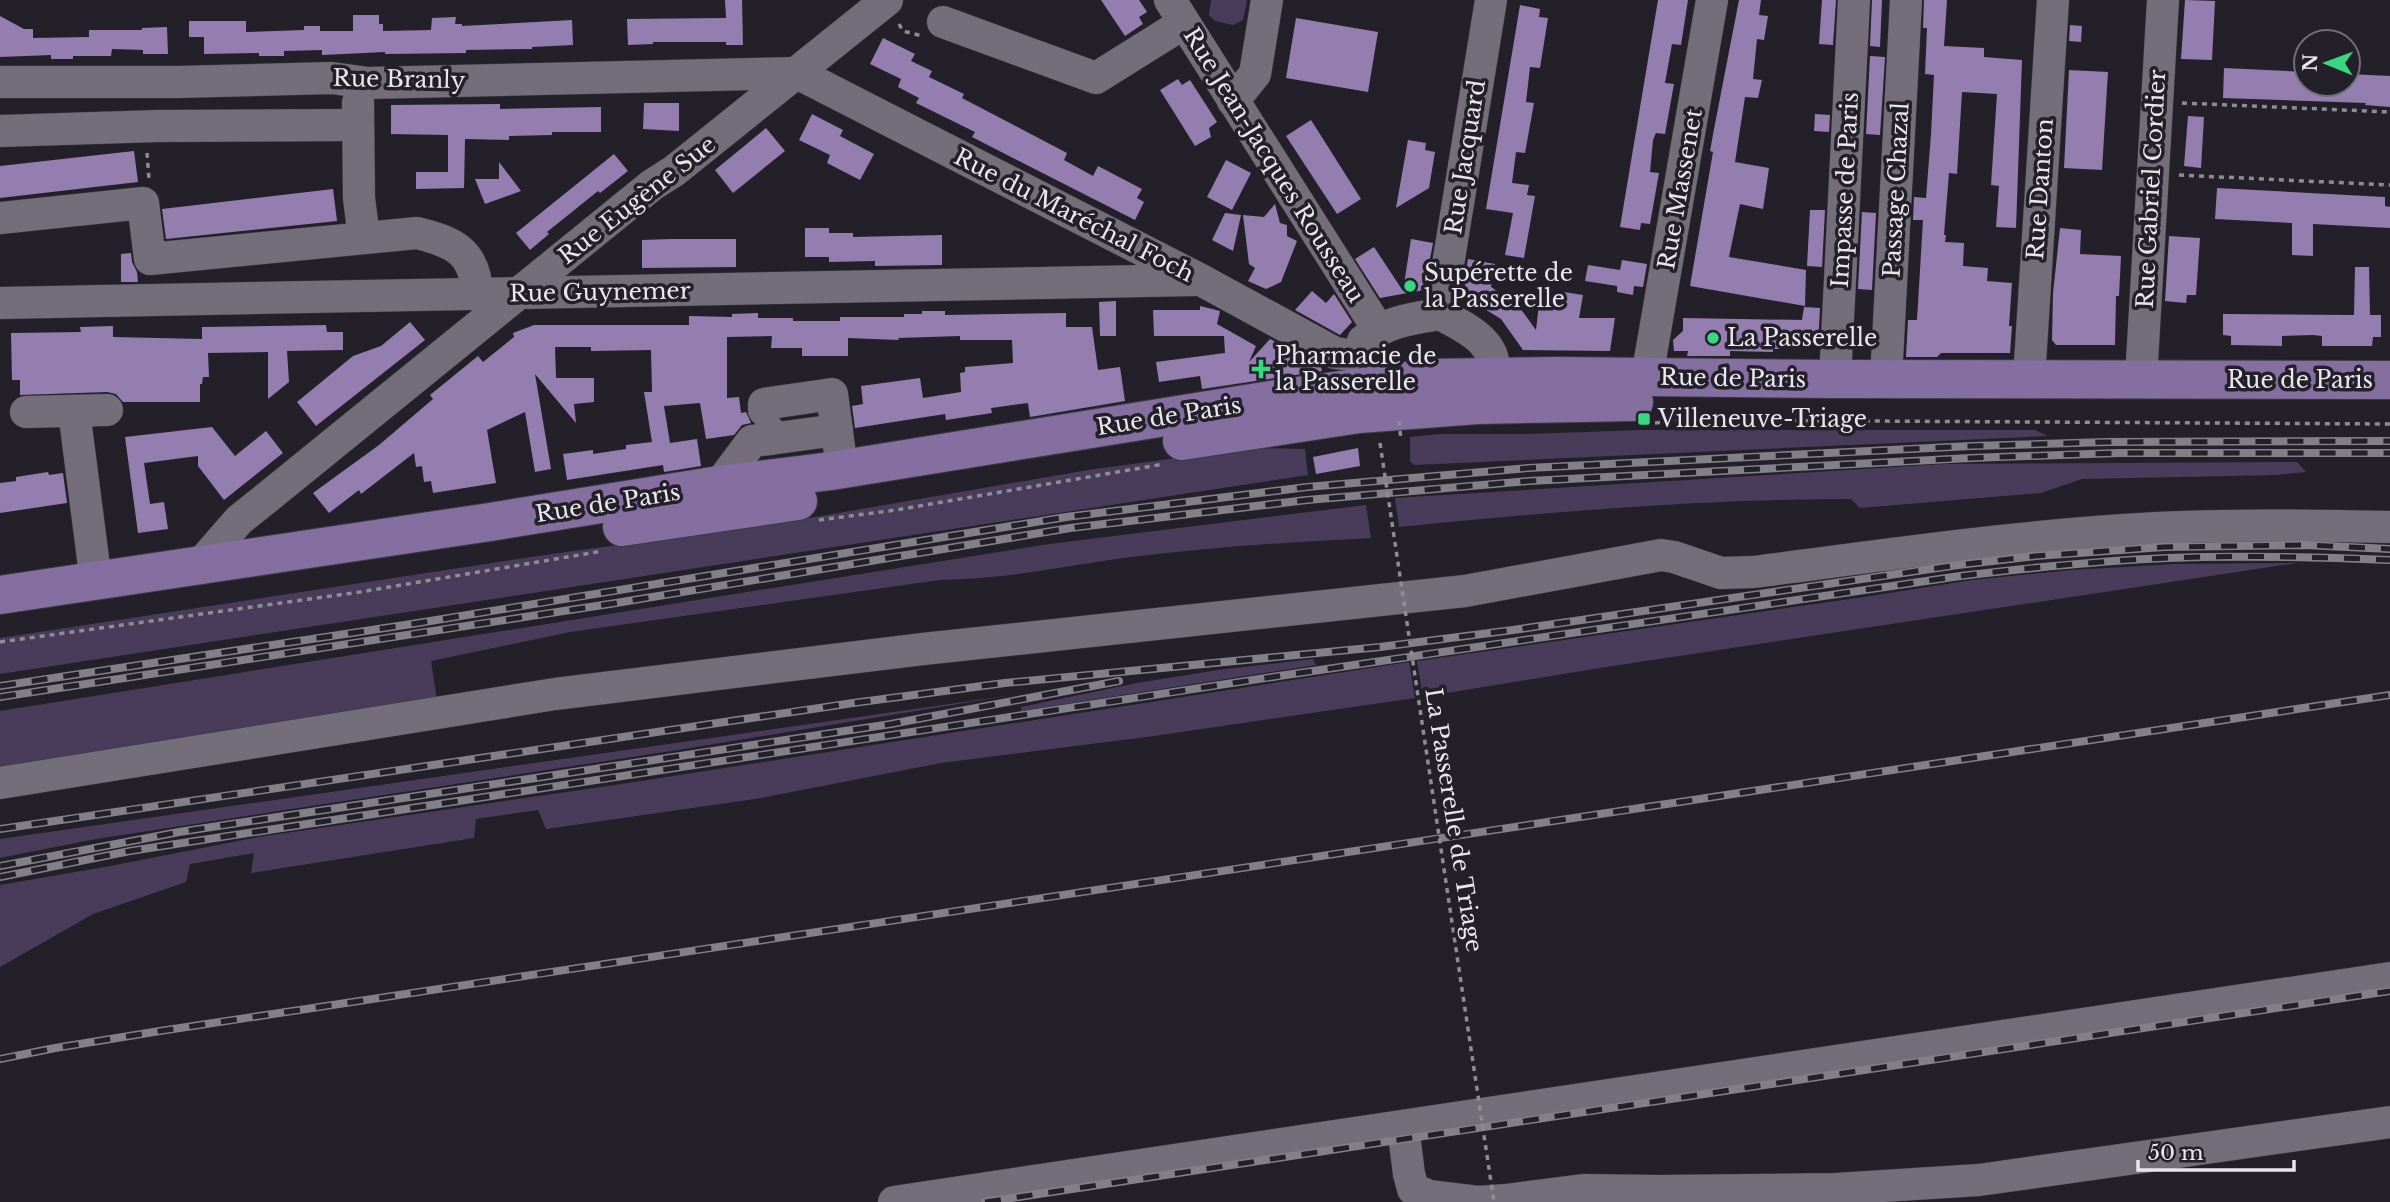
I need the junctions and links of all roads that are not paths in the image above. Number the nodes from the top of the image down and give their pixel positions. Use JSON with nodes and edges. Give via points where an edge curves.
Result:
{"nodes":[{"id":1,"x":1267,"y":0,"type":"edge"},
{"id":2,"x":1490,"y":0,"type":"edge"},
{"id":3,"x":1712,"y":0,"type":"edge"},
{"id":4,"x":1854,"y":0,"type":"edge"},
{"id":5,"x":1906,"y":0,"type":"edge"},
{"id":6,"x":2053,"y":0,"type":"edge"},
{"id":7,"x":2163,"y":0,"type":"edge"},
{"id":8,"x":886,"y":1,"type":"edge"},
{"id":9,"x":1177,"y":12,"type":"edge"},
{"id":10,"x":943,"y":22,"type":"road end"},
{"id":11,"x":797,"y":73,"type":"junction"},
{"id":12,"x":0,"y":82,"type":"edge"},
{"id":13,"x":358,"y":82,"type":"junction"},
{"id":14,"x":1233,"y":101,"type":"junction"},
{"id":15,"x":358,"y":125,"type":"junction"},
{"id":16,"x":0,"y":131,"type":"edge"},
{"id":17,"x":0,"y":218,"type":"edge"},
{"id":18,"x":364,"y":238,"type":"junction"},
{"id":19,"x":1201,"y":280,"type":"junction"},
{"id":20,"x":520,"y":294,"type":"junction"},
{"id":21,"x":477,"y":295,"type":"junction"},
{"id":22,"x":0,"y":303,"type":"edge"},
{"id":23,"x":1440,"y":314,"type":"junction"},
{"id":24,"x":1378,"y":329,"type":"junction"},
{"id":25,"x":1647,"y":377,"type":"junction"},
{"id":26,"x":1835,"y":379,"type":"junction"},
{"id":27,"x":1886,"y":379,"type":"junction"},
{"id":28,"x":2029,"y":379,"type":"junction"},
{"id":29,"x":2141,"y":379,"type":"junction"},
{"id":30,"x":2390,"y":380,"type":"edge"},
{"id":31,"x":1485,"y":391,"type":"junction"},
{"id":32,"x":1359,"y":400,"type":"junction"},
{"id":33,"x":2390,"y":405,"type":"edge"},
{"id":34,"x":107,"y":410,"type":"dead end"},
{"id":35,"x":74,"y":411,"type":"junction"},
{"id":36,"x":26,"y":412,"type":"dead end"},
{"id":37,"x":842,"y":469,"type":"junction"},
{"id":38,"x":719,"y":485,"type":"junction"},
{"id":39,"x":2390,"y":527,"type":"edge"},
{"id":40,"x":199,"y":566,"type":"junction"},
{"id":41,"x":96,"y":582,"type":"junction"},
{"id":42,"x":0,"y":595,"type":"edge"},
{"id":43,"x":0,"y":619,"type":"edge"},
{"id":44,"x":0,"y":783,"type":"edge"},
{"id":45,"x":2390,"y":978,"type":"edge"},
{"id":46,"x":2390,"y":1122,"type":"edge"},
{"id":47,"x":1403,"y":1126,"type":"junction"},
{"id":48,"x":1411,"y":1196,"type":"edge"},
{"id":49,"x":894,"y":1202,"type":"edge"}],
"edges":[{"from":1,"to":14,"type":"street","via":[[1255,74]]},
{"from":2,"to":23,"type":"street","name":"Rue Jacquard"},
{"from":3,"to":25,"type":"street","name":"Rue Massenet"},
{"from":4,"to":26,"type":"street","name":"Impasse de Paris"},
{"from":5,"to":27,"type":"street","name":"Passage Chazal"},
{"from":6,"to":28,"type":"street","name":"Rue Danton"},
{"from":7,"to":29,"type":"street","name":"Rue Gabriel Cordier"},
{"from":8,"to":11,"type":"street","name":"Rue Eugène Sue"},
{"from":9,"to":10,"type":"street","via":[[1096,78]]},
{"from":9,"to":14,"type":"street","name":"Rue Jean-Jacques Rousseau"},
{"from":11,"to":13,"type":"street","name":"Rue Branly"},
{"from":11,"to":19,"type":"street","name":"Rue du Maréchal Foch"},
{"from":11,"to":20,"type":"street","name":"Rue Eugène Sue"},
{"from":12,"to":13,"type":"street","name":"Rue Branly","via":[[332,78]]},
{"from":13,"to":15,"type":"street"},
{"from":14,"to":24,"type":"street","name":"Rue Jean-Jacques Rousseau"},
{"from":15,"to":16,"type":"street"},
{"from":15,"to":18,"type":"street"},
{"from":17,"to":18,"type":"street","via":[[143,203],[150,259]]},
{"from":18,"to":21,"type":"street","via":[[417,233],[446,240],[468,259]]},
{"from":19,"to":20,"type":"street","name":"Rue Guynemer"},
{"from":19,"to":32,"type":"street","name":"Rue du Maréchal Foch","via":[[1335,353]]},
{"from":20,"to":21,"type":"street","name":"Rue Guynemer"},
{"from":20,"to":40,"type":"street","name":"Rue Eugène Sue","via":[[239,520]]},
{"from":21,"to":22,"type":"street","name":"Rue Guynemer"},
{"from":23,"to":24,"type":"street"},
{"from":23,"to":31,"type":"street","via":[[1479,337],[1494,357]]},
{"from":24,"to":32,"type":"street"},
{"from":25,"to":26,"type":"main road","name":"Rue de Paris"},
{"from":25,"to":31,"type":"main road","name":"Rue de Paris"},
{"from":26,"to":27,"type":"main road","name":"Rue de Paris"},
{"from":27,"to":28,"type":"main road","name":"Rue de Paris"},
{"from":28,"to":29,"type":"main road","name":"Rue de Paris"},
{"from":29,"to":30,"type":"main road","name":"Rue de Paris"},
{"from":31,"to":32,"type":"main road","name":"Rue de Paris"},
{"from":31,"to":33,"type":"main road","name":"Rue de Paris","via":[[1636,402]]},
{"from":32,"to":37,"type":"main road","name":"Rue de Paris"},
{"from":32,"to":43,"type":"main road","name":"Rue de Paris","via":[[204,592]]},
{"from":34,"to":35,"type":"street"},
{"from":35,"to":36,"type":"street"},
{"from":35,"to":41,"type":"street"},
{"from":37,"to":38,"type":"main road","name":"Rue de Paris"},
{"from":37,"to":38,"type":"street","via":[[832,394],[752,442]]},
{"from":38,"to":40,"type":"main road","name":"Rue de Paris"},
{"from":39,"to":44,"type":"street","via":[[2155,528],[1753,572],[1721,573],[1661,555],[1465,591],[555,694]]},
{"from":40,"to":41,"type":"main road","name":"Rue de Paris"},
{"from":41,"to":42,"type":"main road","name":"Rue de Paris"},
{"from":45,"to":47,"type":"street"},
{"from":46,"to":48,"type":"street","via":[[1979,1180],[1836,1189],[1583,1190],[1490,1202]]},
{"from":47,"to":48,"type":"street"},
{"from":47,"to":49,"type":"street"}]}
